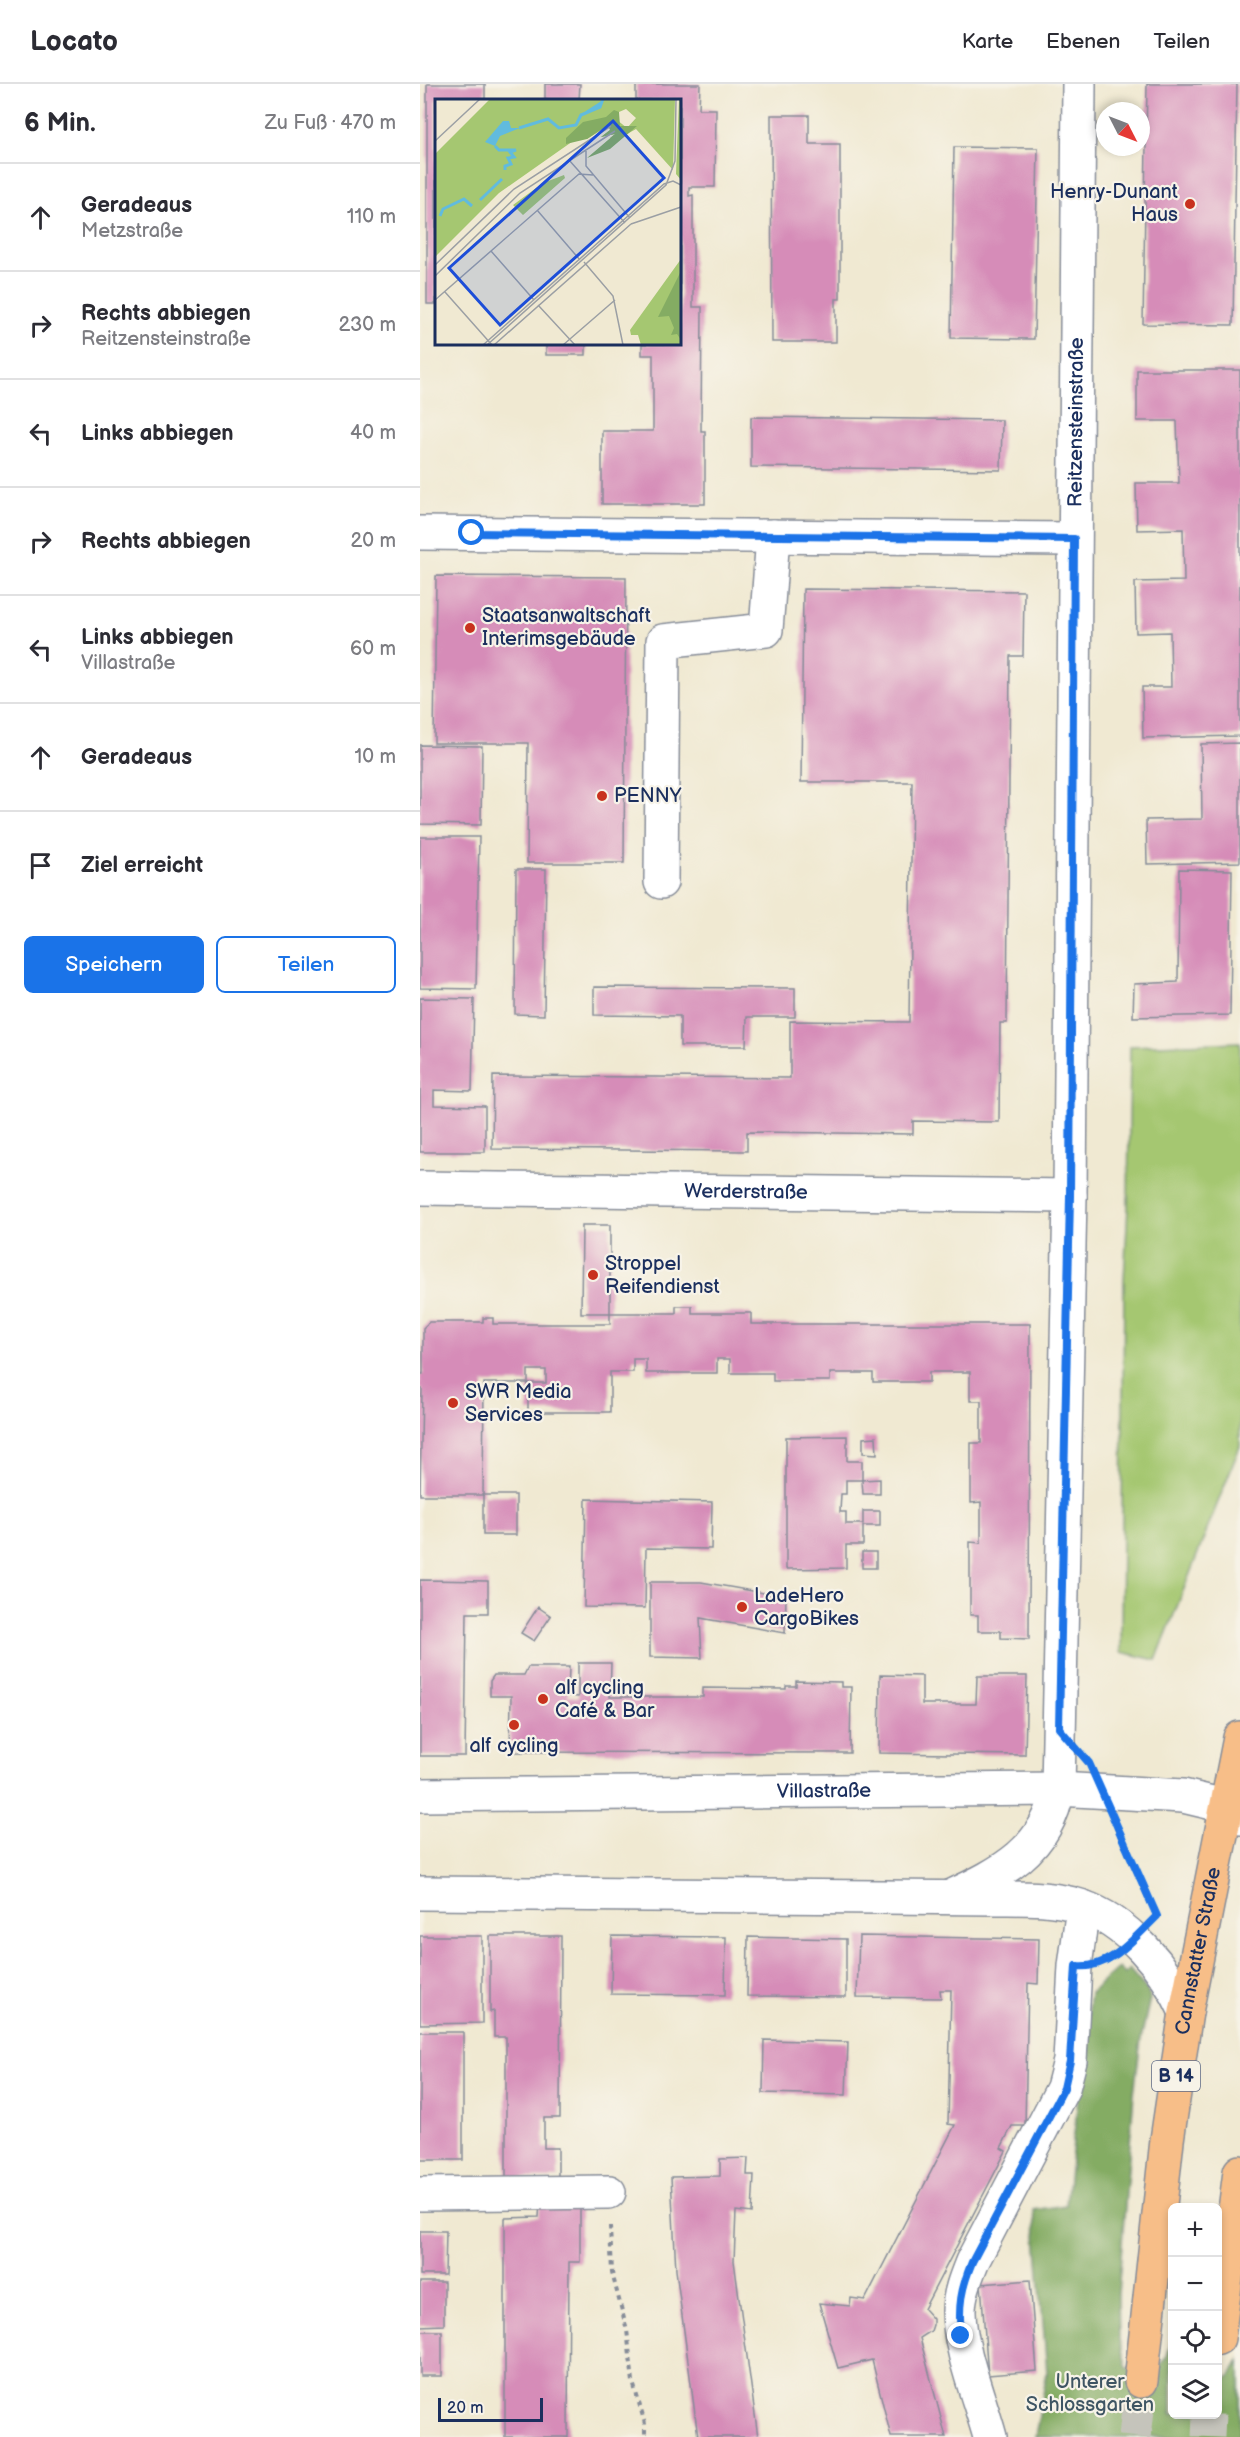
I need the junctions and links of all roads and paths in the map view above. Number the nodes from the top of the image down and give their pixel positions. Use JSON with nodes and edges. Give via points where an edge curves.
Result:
{"nodes":[{"id":1,"x":1078,"y":84,"type":"edge"},
{"id":2,"x":420,"y":532,"type":"edge"},
{"id":3,"x":773,"y":536,"type":"junction"},
{"id":4,"x":1074,"y":539,"type":"junction"},
{"id":5,"x":662,"y":882,"type":"dead end"},
{"id":6,"x":420,"y":1188,"type":"edge"},
{"id":7,"x":1070,"y":1196,"type":"junction"},
{"id":8,"x":1240,"y":1738,"type":"edge"},
{"id":9,"x":1058,"y":1789,"type":"junction"},
{"id":10,"x":1101,"y":1790,"type":"junction"},
{"id":11,"x":420,"y":1796,"type":"edge"},
{"id":12,"x":1233,"y":1812,"type":"edge"},
{"id":13,"x":420,"y":1893,"type":"edge"},
{"id":14,"x":950,"y":1898,"type":"junction"},
{"id":15,"x":1083,"y":1907,"type":"junction"},
{"id":16,"x":1133,"y":1939,"type":"junction"},
{"id":17,"x":1186,"y":2012,"type":"junction"},
{"id":18,"x":1240,"y":2172,"type":"edge"},
{"id":19,"x":609,"y":2192,"type":"joint"},
{"id":20,"x":420,"y":2194,"type":"edge"},
{"id":21,"x":1222,"y":2311,"type":"edge"},
{"id":22,"x":1141,"y":2381,"type":"tunnel mouth"},
{"id":23,"x":645,"y":2437,"type":"edge"},
{"id":24,"x":990,"y":2437,"type":"edge"}],
"edges":[{"from":1,"to":4,"type":"street","name":"Reitzensteinstraße"},
{"from":2,"to":3,"type":"street"},
{"from":3,"to":4,"type":"street"},
{"from":3,"to":5,"type":"street","via":[[766,630],[663,641]]},
{"from":4,"to":7,"type":"street","name":"Reitzensteinstraße"},
{"from":6,"to":7,"type":"street","name":"Werderstraße"},
{"from":7,"to":9,"type":"street","name":"Reitzensteinstraße"},
{"from":8,"to":12,"type":"main road","name":"Cannstatter Straße","number":"B 14"},
{"from":9,"to":10,"type":"street","name":"Villastraße"},
{"from":9,"to":11,"type":"street","name":"Villastraße"},
{"from":9,"to":14,"type":"street","name":"Reitzensteinstraße","via":[[1054,1810],[1029,1848],[985,1881]]},
{"from":10,"to":12,"type":"street","name":"Villastraße","via":[[1183,1796]]},
{"from":10,"to":16,"type":"path","via":[[1157,1916]]},
{"from":12,"to":17,"type":"main road","name":"Cannstatter Straße","number":"B 14"},
{"from":13,"to":14,"type":"street"},
{"from":14,"to":15,"type":"street","via":[[1047,1899]]},
{"from":15,"to":16,"type":"street"},
{"from":15,"to":24,"type":"street","via":[[1070,2061],[1064,2088],[963,2285],[959,2310],[961,2336]]},
{"from":16,"to":17,"type":"street","via":[[1161,1969]]},
{"from":17,"to":22,"type":"main road","name":"Cannstatter Straße","number":"B 14","via":[[1167,2140]]},
{"from":18,"to":21,"type":"main road"},
{"from":19,"to":20,"type":"street"},
{"from":19,"to":23,"type":"path","via":[[612,2273],[627,2330]]}]}
